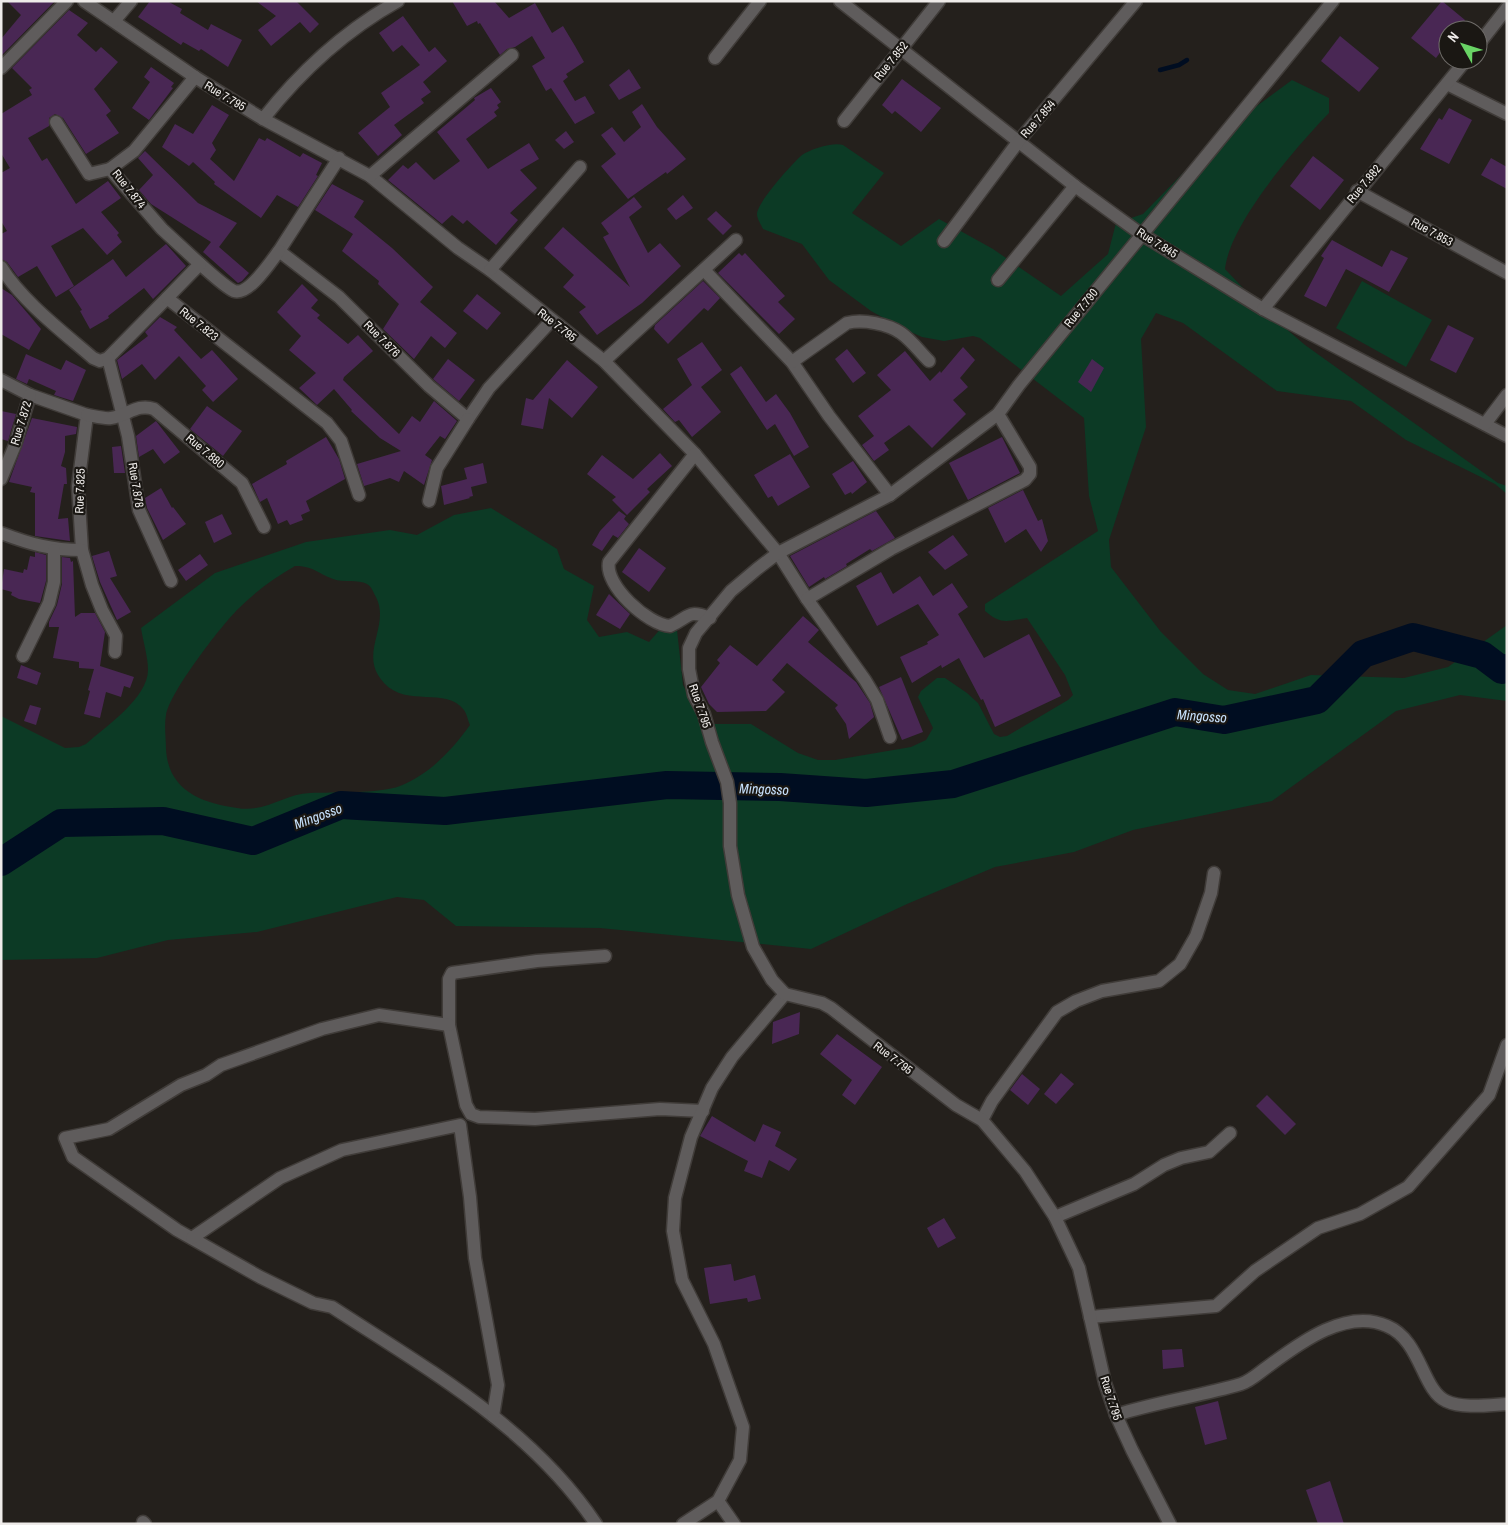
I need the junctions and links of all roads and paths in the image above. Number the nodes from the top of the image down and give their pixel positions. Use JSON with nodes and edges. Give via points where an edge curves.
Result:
{"nodes":[{"id":1,"x":67,"y":1,"type":"edge"},
{"id":2,"x":84,"y":1,"type":"edge"},
{"id":3,"x":131,"y":1,"type":"edge"},
{"id":4,"x":398,"y":1,"type":"edge"},
{"id":5,"x":760,"y":1,"type":"edge"},
{"id":6,"x":840,"y":1,"type":"edge"},
{"id":7,"x":939,"y":1,"type":"edge"},
{"id":8,"x":1136,"y":1,"type":"edge"},
{"id":9,"x":1333,"y":1,"type":"edge"},
{"id":10,"x":1507,"y":8,"type":"edge"},
{"id":11,"x":114,"y":21,"type":"junction"},
{"id":12,"x":1488,"y":32,"type":"edge"},
{"id":13,"x":900,"y":49,"type":"junction"},
{"id":14,"x":512,"y":55,"type":"dead end"},
{"id":15,"x":715,"y":58,"type":"dead end"},
{"id":16,"x":1,"y":68,"type":"edge"},
{"id":17,"x":1458,"y":70,"type":"edge"},
{"id":18,"x":195,"y":78,"type":"junction"},
{"id":19,"x":1447,"y":84,"type":"junction"},
{"id":20,"x":1507,"y":114,"type":"edge"},
{"id":21,"x":263,"y":119,"type":"junction"},
{"id":22,"x":844,"y":121,"type":"dead end"},
{"id":23,"x":56,"y":122,"type":"dead end"},
{"id":24,"x":1018,"y":142,"type":"junction"},
{"id":25,"x":339,"y":158,"type":"junction"},
{"id":26,"x":580,"y":166,"type":"dead end"},
{"id":27,"x":110,"y":169,"type":"junction"},
{"id":28,"x":370,"y":176,"type":"junction"},
{"id":29,"x":1075,"y":186,"type":"junction"},
{"id":30,"x":1357,"y":191,"type":"junction"},
{"id":31,"x":1141,"y":234,"type":"junction"},
{"id":32,"x":736,"y":240,"type":"dead end"},
{"id":33,"x":944,"y":241,"type":"dead end"},
{"id":34,"x":279,"y":251,"type":"junction"},
{"id":35,"x":200,"y":264,"type":"junction"},
{"id":36,"x":1,"y":266,"type":"edge"},
{"id":37,"x":490,"y":270,"type":"junction"},
{"id":38,"x":704,"y":270,"type":"junction"},
{"id":39,"x":1507,"y":273,"type":"edge"},
{"id":40,"x":998,"y":280,"type":"dead end"},
{"id":41,"x":167,"y":298,"type":"junction"},
{"id":42,"x":1263,"y":309,"type":"junction"},
{"id":43,"x":551,"y":320,"type":"junction"},
{"id":44,"x":108,"y":358,"type":"junction"},
{"id":45,"x":604,"y":361,"type":"junction"},
{"id":46,"x":929,"y":361,"type":"dead end"},
{"id":47,"x":792,"y":362,"type":"junction"},
{"id":48,"x":1,"y":380,"type":"edge"},
{"id":49,"x":30,"y":395,"type":"junction"},
{"id":50,"x":1507,"y":396,"type":"edge"},
{"id":51,"x":123,"y":413,"type":"junction"},
{"id":52,"x":998,"y":414,"type":"junction"},
{"id":53,"x":87,"y":415,"type":"junction"},
{"id":54,"x":468,"y":418,"type":"junction"},
{"id":55,"x":1485,"y":424,"type":"junction"},
{"id":56,"x":1507,"y":436,"type":"edge"},
{"id":57,"x":695,"y":454,"type":"junction"},
{"id":58,"x":1,"y":479,"type":"edge"},
{"id":59,"x":359,"y":495,"type":"dead end"},
{"id":60,"x":890,"y":495,"type":"junction"},
{"id":61,"x":429,"y":502,"type":"dead end"},
{"id":62,"x":264,"y":527,"type":"dead end"},
{"id":63,"x":1,"y":533,"type":"edge"},
{"id":64,"x":54,"y":550,"type":"junction"},
{"id":65,"x":82,"y":550,"type":"junction"},
{"id":66,"x":778,"y":553,"type":"junction"},
{"id":67,"x":171,"y":581,"type":"dead end"},
{"id":68,"x":806,"y":599,"type":"junction"},
{"id":69,"x":710,"y":618,"type":"junction"},
{"id":70,"x":115,"y":652,"type":"dead end"},
{"id":71,"x":23,"y":656,"type":"dead end"},
{"id":72,"x":890,"y":737,"type":"dead end"},
{"id":73,"x":1214,"y":873,"type":"dead end"},
{"id":74,"x":605,"y":956,"type":"dead end"},
{"id":75,"x":785,"y":994,"type":"junction"},
{"id":76,"x":449,"y":1025,"type":"junction"},
{"id":77,"x":1507,"y":1045,"type":"edge"},
{"id":78,"x":703,"y":1111,"type":"junction"},
{"id":79,"x":982,"y":1120,"type":"junction"},
{"id":80,"x":1230,"y":1133,"type":"dead end"},
{"id":81,"x":1055,"y":1217,"type":"junction"},
{"id":82,"x":192,"y":1238,"type":"junction"},
{"id":83,"x":1090,"y":1318,"type":"junction"},
{"id":84,"x":1507,"y":1404,"type":"edge"},
{"id":85,"x":1116,"y":1415,"type":"junction"},
{"id":86,"x":493,"y":1416,"type":"junction"},
{"id":87,"x":718,"y":1502,"type":"junction"},
{"id":88,"x":596,"y":1524,"type":"edge"},
{"id":89,"x":683,"y":1524,"type":"edge"},
{"id":90,"x":734,"y":1524,"type":"edge"},
{"id":91,"x":1170,"y":1524,"type":"edge"}],
"edges":[{"from":1,"to":16,"type":"street"},
{"from":2,"to":11,"type":"street","name":"Rue 7.795"},
{"from":3,"to":11,"type":"street"},
{"from":4,"to":21,"type":"street","via":[[369,18],[324,55]]},
{"from":5,"to":15,"type":"street"},
{"from":6,"to":13,"type":"street","name":"Rue 7.845"},
{"from":7,"to":13,"type":"street","name":"Rue 7.852"},
{"from":8,"to":24,"type":"street","name":"Rue 7.854"},
{"from":9,"to":31,"type":"street","name":"Rue 7.790"},
{"from":10,"to":12,"type":"street"},
{"from":11,"to":18,"type":"street","name":"Rue 7.795"},
{"from":13,"to":22,"type":"street","name":"Rue 7.852"},
{"from":13,"to":24,"type":"street","name":"Rue 7.845"},
{"from":14,"to":28,"type":"street"},
{"from":17,"to":19,"type":"street","name":"Rue 7.882"},
{"from":18,"to":21,"type":"street","name":"Rue 7.795"},
{"from":18,"to":27,"type":"street","name":"Rue 7.874","via":[[134,151]]},
{"from":19,"to":20,"type":"street"},
{"from":19,"to":30,"type":"street","name":"Rue 7.882"},
{"from":21,"to":25,"type":"street","name":"Rue 7.795"},
{"from":23,"to":27,"type":"street","via":[[89,174]]},
{"from":24,"to":29,"type":"street","name":"Rue 7.845"},
{"from":24,"to":33,"type":"street","name":"Rue 7.854"},
{"from":25,"to":28,"type":"street","name":"Rue 7.795"},
{"from":25,"to":34,"type":"street"},
{"from":26,"to":37,"type":"street"},
{"from":27,"to":35,"type":"street","name":"Rue 7.874","via":[[162,229]]},
{"from":28,"to":37,"type":"street","name":"Rue 7.795"},
{"from":29,"to":31,"type":"street","name":"Rue 7.845"},
{"from":29,"to":40,"type":"street"},
{"from":30,"to":39,"type":"street","name":"Rue 7.853"},
{"from":30,"to":42,"type":"street","name":"Rue 7.882"},
{"from":31,"to":42,"type":"street","name":"Rue 7.845"},
{"from":31,"to":52,"type":"street","name":"Rue 7.790"},
{"from":32,"to":38,"type":"street"},
{"from":34,"to":35,"type":"street","name":"Rue 7.874","via":[[251,286],[244,290],[235,291]]},
{"from":34,"to":54,"type":"street","name":"Rue 7.876","via":[[339,297],[429,386]]},
{"from":35,"to":41,"type":"street"},
{"from":36,"to":44,"type":"street","via":[[18,288],[93,358],[100,361]]},
{"from":37,"to":43,"type":"street","name":"Rue 7.795"},
{"from":38,"to":45,"type":"street"},
{"from":38,"to":47,"type":"street"},
{"from":41,"to":44,"type":"street","name":"Rue 7.823"},
{"from":41,"to":59,"type":"street","name":"Rue 7.823","via":[[327,423],[340,441]]},
{"from":42,"to":55,"type":"street","name":"Rue 7.845"},
{"from":43,"to":45,"type":"street","name":"Rue 7.795"},
{"from":43,"to":54,"type":"street","via":[[489,388]]},
{"from":44,"to":51,"type":"street","name":"Rue 7.878"},
{"from":45,"to":57,"type":"street","name":"Rue 7.795"},
{"from":46,"to":47,"type":"street","via":[[895,330],[854,322]]},
{"from":47,"to":60,"type":"street"},
{"from":48,"to":49,"type":"street"},
{"from":49,"to":53,"type":"street"},
{"from":49,"to":58,"type":"street","name":"Rue 7.872"},
{"from":50,"to":55,"type":"street"},
{"from":51,"to":53,"type":"street","name":"Rue 7.880","via":[[112,418]]},
{"from":51,"to":62,"type":"street","name":"Rue 7.880","via":[[137,408],[154,409],[198,444],[242,483]]},
{"from":51,"to":67,"type":"street","name":"Rue 7.878","via":[[139,510]]},
{"from":52,"to":60,"type":"street","name":"Rue 7.790"},
{"from":52,"to":68,"type":"street","via":[[1030,467],[1030,474],[1025,480],[891,549]]},
{"from":53,"to":65,"type":"street","name":"Rue 7.825","via":[[78,486]]},
{"from":54,"to":61,"type":"street","via":[[437,468]]},
{"from":55,"to":56,"type":"street","name":"Rue 7.845"},
{"from":57,"to":66,"type":"street","name":"Rue 7.795"},
{"from":57,"to":69,"type":"street","via":[[608,567],[609,575],[624,597],[648,618],[667,626],[695,612]]},
{"from":60,"to":66,"type":"street","name":"Rue 7.790"},
{"from":63,"to":64,"type":"street"},
{"from":64,"to":65,"type":"street"},
{"from":64,"to":71,"type":"street","via":[[54,582],[50,597]]},
{"from":65,"to":70,"type":"street","name":"Rue 7.825","via":[[95,593],[116,636]]},
{"from":66,"to":68,"type":"street"},
{"from":66,"to":69,"type":"street","name":"Rue 7.795","via":[[731,591]]},
{"from":68,"to":72,"type":"street","via":[[866,680]]},
{"from":69,"to":75,"type":"street","name":"Rue 7.795","via":[[696,633],[689,648],[692,686],[727,782],[730,846],[738,895],[749,934],[760,962]]},
{"from":73,"to":79,"type":"street","via":[[1211,893],[1196,936],[1180,964],[1159,982],[1102,991],[1057,1012],[992,1100]]},
{"from":74,"to":76,"type":"street","via":[[536,961],[452,973],[449,979]]},
{"from":75,"to":78,"type":"street","via":[[732,1057],[712,1088]]},
{"from":75,"to":79,"type":"street","name":"Rue 7.795","via":[[831,1008],[956,1106]]},
{"from":76,"to":78,"type":"street","via":[[466,1105],[471,1114],[479,1117],[535,1119],[660,1109]]},
{"from":76,"to":82,"type":"street","via":[[379,1014],[322,1029],[221,1065],[109,1129],[65,1138],[73,1157]]},
{"from":77,"to":83,"type":"street","via":[[1489,1095],[1408,1187],[1360,1214],[1318,1228],[1255,1271],[1216,1306]]},
{"from":78,"to":87,"type":"street","via":[[691,1137],[675,1198],[674,1231],[682,1280],[714,1344],[743,1427],[740,1460]]},
{"from":79,"to":81,"type":"street","name":"Rue 7.795","via":[[1025,1171]]},
{"from":80,"to":81,"type":"street","via":[[1209,1152],[1164,1165],[1134,1184]]},
{"from":81,"to":83,"type":"street","name":"Rue 7.795","via":[[1079,1268]]},
{"from":82,"to":86,"type":"street","via":[[260,1277],[313,1303],[332,1307]]},
{"from":82,"to":86,"type":"street","via":[[280,1178],[342,1150],[460,1125],[475,1258],[498,1385]]},
{"from":83,"to":85,"type":"street","name":"Rue 7.795"},
{"from":84,"to":85,"type":"street","via":[[1448,1402],[1435,1394],[1423,1366],[1402,1335],[1387,1326],[1363,1320],[1333,1326],[1244,1383]]},
{"from":85,"to":91,"type":"street","name":"Rue 7.795"},
{"from":86,"to":88,"type":"street","via":[[552,1466]]},
{"from":87,"to":89,"type":"street"},
{"from":87,"to":90,"type":"street"}]}
